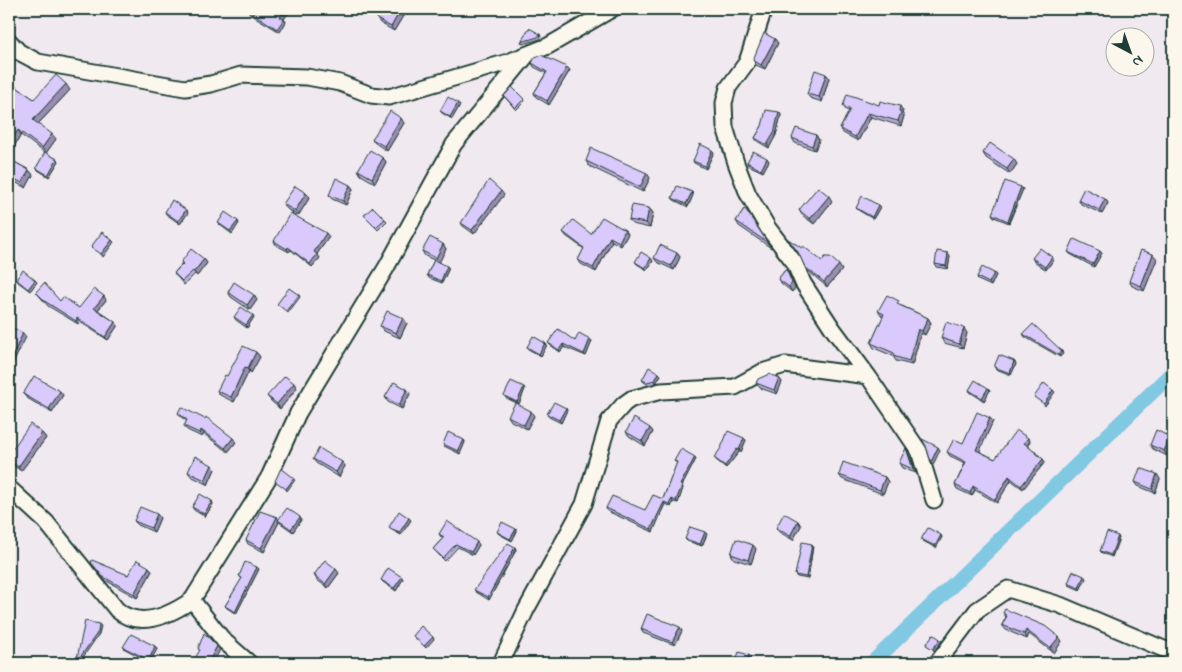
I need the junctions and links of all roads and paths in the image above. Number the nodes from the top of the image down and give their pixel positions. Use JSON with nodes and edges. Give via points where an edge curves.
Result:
{"nodes":[{"id":1,"x":612,"y":9,"type":"edge"},
{"id":2,"x":764,"y":9,"type":"edge"},
{"id":3,"x":9,"y":41,"type":"edge"},
{"id":4,"x":526,"y":55,"type":"junction"},
{"id":5,"x":868,"y":376,"type":"junction"},
{"id":6,"x":9,"y":488,"type":"edge"},
{"id":7,"x":934,"y":500,"type":"dead end"},
{"id":8,"x":192,"y":600,"type":"junction"},
{"id":9,"x":1173,"y":653,"type":"edge"},
{"id":10,"x":250,"y":663,"type":"edge"},
{"id":11,"x":502,"y":663,"type":"edge"},
{"id":12,"x":936,"y":663,"type":"edge"}],
"edges":[{"from":1,"to":4,"type":"street"},
{"from":2,"to":5,"type":"street","via":[[747,62],[728,88],[724,103],[725,127],[748,194],[794,262],[803,283],[833,329]]},
{"from":3,"to":4,"type":"street","via":[[19,52],[38,62],[185,88],[241,75],[307,77],[340,82],[371,95],[389,97]]},
{"from":4,"to":8,"type":"street","via":[[454,144],[386,268],[298,413],[269,477]]},
{"from":5,"to":7,"type":"street","via":[[919,451]]},
{"from":5,"to":11,"type":"street","via":[[785,365],[762,372],[735,387],[661,391],[624,404],[609,421],[584,504],[526,610]]},
{"from":6,"to":8,"type":"street","via":[[46,522],[127,619],[140,621],[158,617],[178,610]]},
{"from":8,"to":10,"type":"street","via":[[224,641]]},
{"from":9,"to":12,"type":"street","via":[[1060,606],[1008,589],[977,610]]}]}
